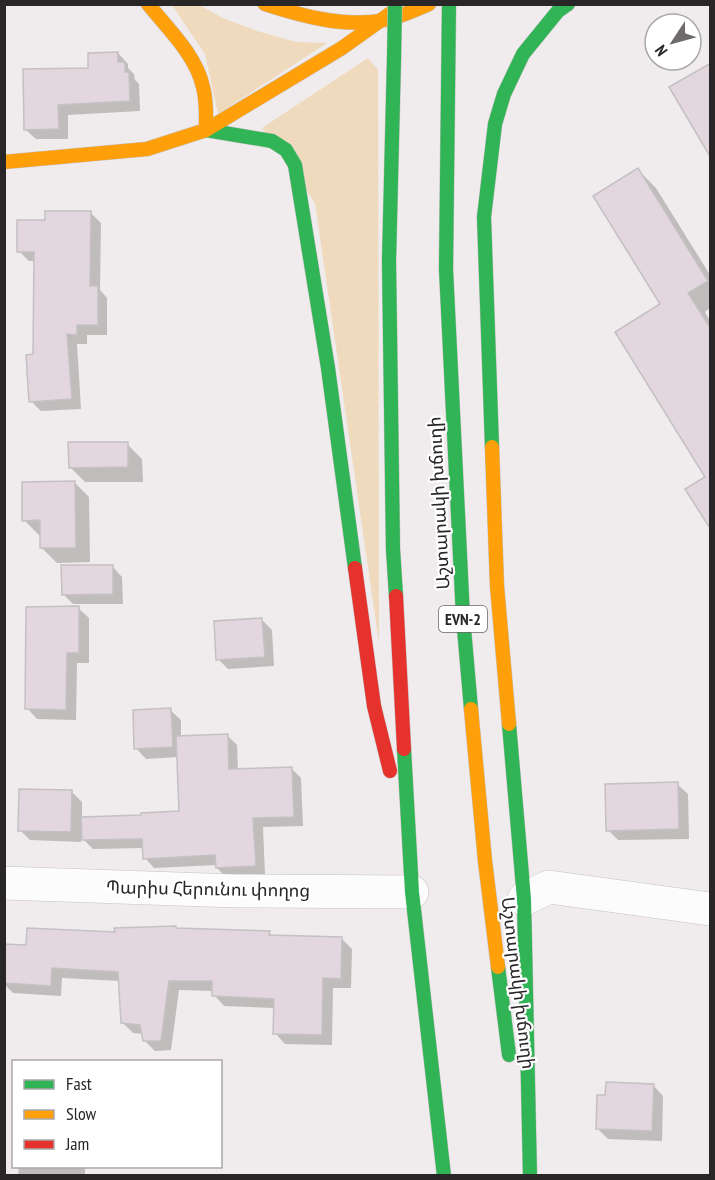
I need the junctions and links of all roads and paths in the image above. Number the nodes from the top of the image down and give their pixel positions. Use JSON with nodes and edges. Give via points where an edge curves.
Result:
{"nodes":[{"id":1,"x":148,"y":4,"type":"edge"},
{"id":2,"x":265,"y":4,"type":"edge"},
{"id":3,"x":395,"y":4,"type":"edge"},
{"id":4,"x":401,"y":4,"type":"edge"},
{"id":5,"x":429,"y":4,"type":"edge"},
{"id":6,"x":448,"y":4,"type":"edge"},
{"id":7,"x":568,"y":4,"type":"edge"},
{"id":8,"x":381,"y":21,"type":"junction"},
{"id":9,"x":206,"y":130,"type":"junction"},
{"id":10,"x":4,"y":162,"type":"edge"},
{"id":11,"x":409,"y":854,"type":"junction"},
{"id":12,"x":4,"y":883,"type":"edge"},
{"id":13,"x":412,"y":892,"type":"junction"},
{"id":14,"x":524,"y":899,"type":"junction"},
{"id":15,"x":711,"y":909,"type":"edge"},
{"id":16,"x":511,"y":1071,"type":"dead end"},
{"id":17,"x":514,"y":1094,"type":"dead end"},
{"id":18,"x":444,"y":1176,"type":"edge"},
{"id":19,"x":524,"y":1176,"type":"edge"},
{"id":20,"x":530,"y":1176,"type":"edge"}],
"edges":[{"from":1,"to":9,"type":"main road","via":[[190,58],[202,81]]},
{"from":2,"to":8,"type":"main road","via":[[296,15],[337,21]]},
{"from":3,"to":11,"type":"main road","bridge":true,"via":[[388,261],[393,549]]},
{"from":4,"to":8,"type":"main road"},
{"from":5,"to":8,"type":"main road"},
{"from":6,"to":16,"type":"main road","name":"Աշտարակի խճուղի","number":"EVN-2","via":[[446,269],[463,617],[485,861]]},
{"from":7,"to":14,"type":"main road","via":[[523,54],[504,94],[495,124],[484,217],[497,586]]},
{"from":8,"to":9,"type":"main road"},
{"from":9,"to":10,"type":"main road","via":[[147,149]]},
{"from":9,"to":11,"type":"main road","via":[[272,141],[286,150],[295,165],[328,368],[374,706]]},
{"from":11,"to":13,"type":"main road"},
{"from":12,"to":13,"type":"street","name":"Պարիս Հերունու փողոց"},
{"from":13,"to":18,"type":"main road"},
{"from":14,"to":15,"type":"street","via":[[549,887]]},
{"from":14,"to":20,"type":"main road"},
{"from":17,"to":19,"type":"main road","name":"Աշտարակի խճուղի"}]}
